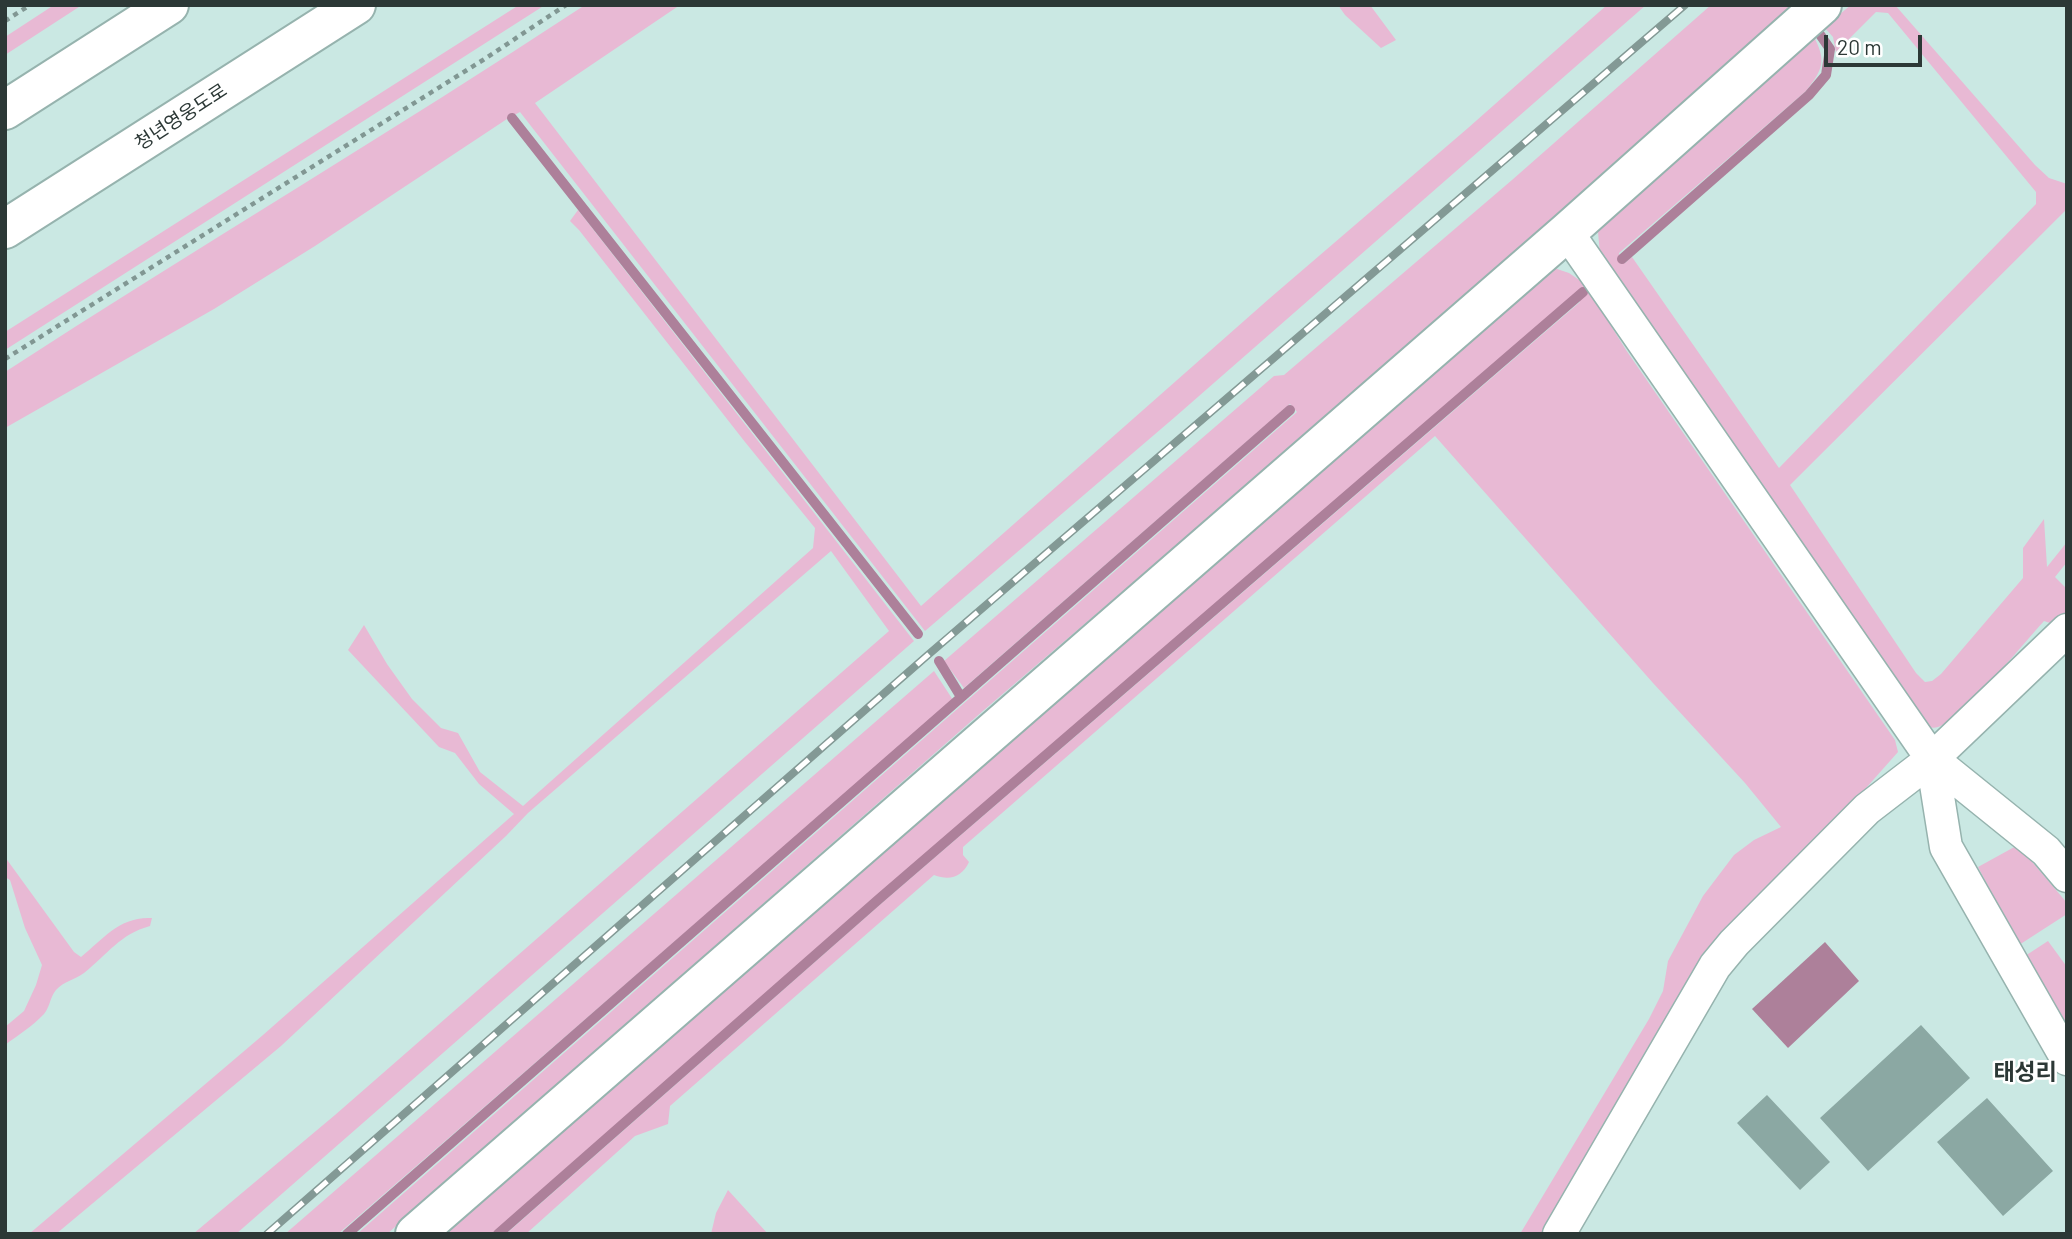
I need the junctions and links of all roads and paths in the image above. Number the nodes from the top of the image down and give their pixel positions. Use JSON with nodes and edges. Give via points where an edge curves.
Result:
{"nodes":[{"id":1,"x":30,"y":5,"type":"edge"},
{"id":2,"x":169,"y":5,"type":"edge"},
{"id":3,"x":356,"y":5,"type":"edge"},
{"id":4,"x":566,"y":5,"type":"edge"},
{"id":5,"x":1821,"y":6,"type":"edge"},
{"id":6,"x":5,"y":21,"type":"edge"},
{"id":7,"x":5,"y":110,"type":"edge"},
{"id":8,"x":5,"y":229,"type":"edge"},
{"id":9,"x":1567,"y":232,"type":"junction"},
{"id":10,"x":5,"y":359,"type":"edge"},
{"id":11,"x":2067,"y":630,"type":"edge"},
{"id":12,"x":1931,"y":759,"type":"junction"},
{"id":13,"x":2067,"y":876,"type":"edge"},
{"id":14,"x":2067,"y":1059,"type":"edge"},
{"id":15,"x":415,"y":1234,"type":"edge"},
{"id":16,"x":1559,"y":1234,"type":"edge"}],
"edges":[{"from":1,"to":6,"type":"path"},
{"from":2,"to":7,"type":"main road"},
{"from":3,"to":8,"type":"main road","name":"청년영웅도로"},
{"from":4,"to":10,"type":"path"},
{"from":5,"to":9,"type":"main road"},
{"from":9,"to":12,"type":"street"},
{"from":9,"to":15,"type":"main road"},
{"from":11,"to":12,"type":"street"},
{"from":12,"to":13,"type":"street","via":[[2046,851]]},
{"from":12,"to":14,"type":"street","via":[[1947,847]]},
{"from":12,"to":16,"type":"street","via":[[1867,809],[1715,966]]}]}
